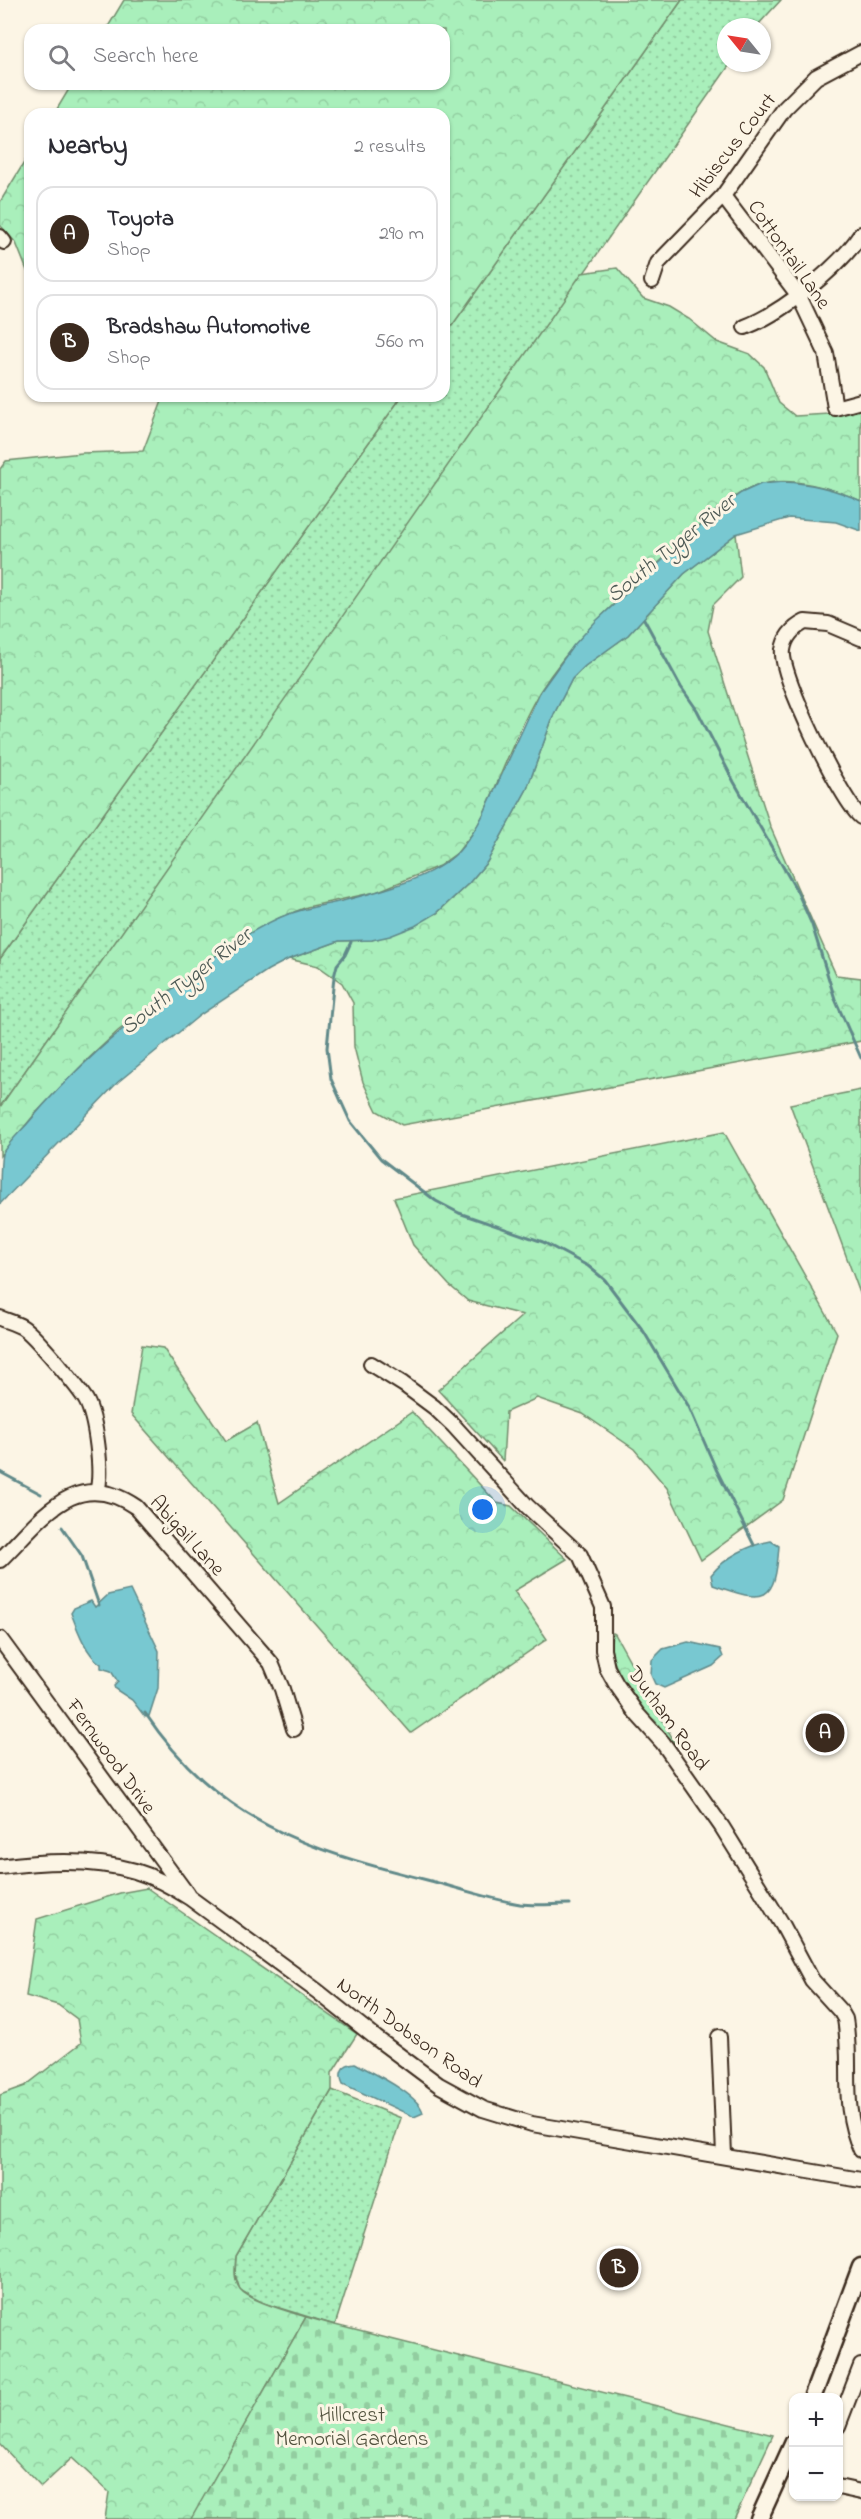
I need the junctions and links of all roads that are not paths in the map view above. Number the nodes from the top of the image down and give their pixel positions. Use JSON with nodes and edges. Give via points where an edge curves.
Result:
{"nodes":[{"id":1,"x":861,"y":53,"type":"edge"},
{"id":2,"x":723,"y":196,"type":"junction"},
{"id":3,"x":861,"y":234,"type":"edge"},
{"id":4,"x":652,"y":280,"type":"dead end"},
{"id":5,"x":799,"y":296,"type":"junction"},
{"id":6,"x":745,"y":327,"type":"dead end"},
{"id":7,"x":861,"y":401,"type":"edge"},
{"id":8,"x":861,"y":638,"type":"edge"},
{"id":9,"x":861,"y":818,"type":"edge"},
{"id":10,"x":0,"y":1318,"type":"edge"},
{"id":11,"x":371,"y":1364,"type":"dead end"},
{"id":12,"x":97,"y":1491,"type":"junction"},
{"id":13,"x":0,"y":1560,"type":"edge"},
{"id":14,"x":0,"y":1639,"type":"edge"},
{"id":15,"x":294,"y":1729,"type":"dead end"},
{"id":16,"x":0,"y":1867,"type":"edge"},
{"id":17,"x":190,"y":1898,"type":"junction"},
{"id":18,"x":719,"y":2037,"type":"dead end"},
{"id":19,"x":861,"y":2150,"type":"edge"},
{"id":20,"x":724,"y":2155,"type":"junction"},
{"id":21,"x":861,"y":2180,"type":"edge"},
{"id":22,"x":861,"y":2266,"type":"edge"},
{"id":23,"x":861,"y":2366,"type":"edge"},
{"id":24,"x":857,"y":2390,"type":"edge"},
{"id":25,"x":813,"y":2393,"type":"edge"},
{"id":26,"x":843,"y":2417,"type":"edge"},
{"id":27,"x":792,"y":2447,"type":"edge"},
{"id":28,"x":843,"y":2488,"type":"edge"},
{"id":29,"x":861,"y":2492,"type":"edge"},
{"id":30,"x":759,"y":2519,"type":"edge"}],
"edges":[{"from":1,"to":2,"type":"street","name":"Hibiscus Court","via":[[816,77],[784,109]]},
{"from":2,"to":4,"type":"street","name":"Hibiscus Court","via":[[658,263]]},
{"from":2,"to":5,"type":"street","name":"Cottontail Lane"},
{"from":3,"to":5,"type":"street"},
{"from":5,"to":6,"type":"street"},
{"from":5,"to":7,"type":"street","name":"Cottontail Lane","via":[[826,353],[835,408]]},
{"from":8,"to":9,"type":"street","via":[[828,624],[804,622],[789,633],[782,651],[785,670],[816,746]]},
{"from":10,"to":12,"type":"street","via":[[23,1327],[87,1402],[98,1453]]},
{"from":11,"to":19,"type":"street","name":"Durham Road","via":[[419,1395],[454,1426],[584,1561],[603,1607],[603,1650],[616,1684],[722,1827],[812,1980],[845,2019],[848,2107]]},
{"from":12,"to":13,"type":"street","name":"Abigail Lane","via":[[69,1496]]},
{"from":12,"to":15,"type":"street","name":"Abigail Lane","via":[[121,1497],[136,1508],[257,1645],[274,1671]]},
{"from":14,"to":17,"type":"street","name":"Fernwood Drive"},
{"from":16,"to":17,"type":"street","name":"North Dobson Road","via":[[96,1864],[133,1870]]},
{"from":17,"to":20,"type":"street","name":"North Dobson Road","via":[[407,2062],[472,2104],[532,2124]]},
{"from":18,"to":20,"type":"street"},
{"from":20,"to":21,"type":"street","name":"North Dobson Road"},
{"from":22,"to":25,"type":"main road"},
{"from":23,"to":24,"type":"street"},
{"from":24,"to":26,"type":"street"},
{"from":27,"to":30,"type":"main road"},
{"from":28,"to":29,"type":"street"}]}
